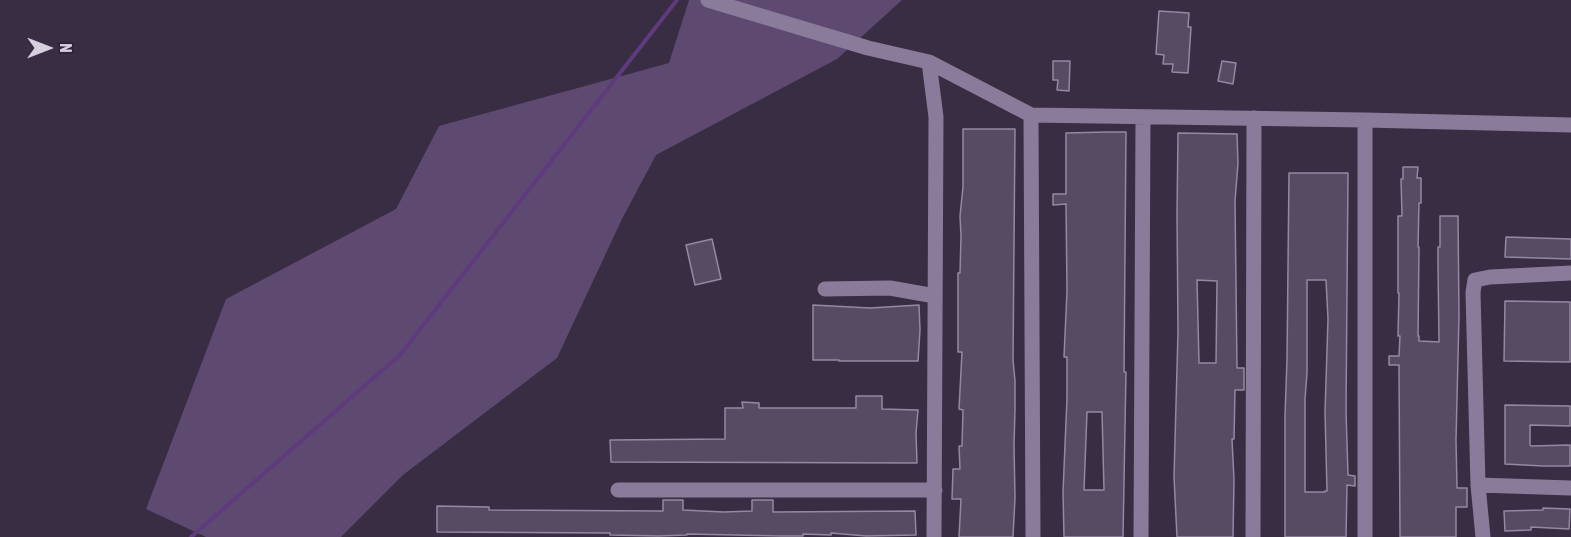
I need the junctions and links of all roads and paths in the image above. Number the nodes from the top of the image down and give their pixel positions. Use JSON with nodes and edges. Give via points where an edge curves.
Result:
{"nodes":[{"id":1,"x":708,"y":0,"type":"edge"},
{"id":2,"x":929,"y":62,"type":"junction"},
{"id":3,"x":1031,"y":115,"type":"junction"},
{"id":4,"x":1143,"y":117,"type":"junction"},
{"id":5,"x":1254,"y":118,"type":"junction"},
{"id":6,"x":1365,"y":120,"type":"junction"},
{"id":7,"x":1571,"y":125,"type":"edge"},
{"id":8,"x":1571,"y":273,"type":"edge"},
{"id":9,"x":825,"y":290,"type":"dead end"},
{"id":10,"x":935,"y":296,"type":"junction"},
{"id":11,"x":1478,"y":485,"type":"junction"},
{"id":12,"x":1571,"y":488,"type":"edge"},
{"id":13,"x":618,"y":490,"type":"dead end"},
{"id":14,"x":934,"y":490,"type":"junction"},
{"id":15,"x":934,"y":537,"type":"edge"},
{"id":16,"x":1033,"y":537,"type":"edge"},
{"id":17,"x":1141,"y":537,"type":"edge"},
{"id":18,"x":1253,"y":537,"type":"edge"},
{"id":19,"x":1365,"y":537,"type":"edge"},
{"id":20,"x":1483,"y":537,"type":"edge"}],
"edges":[{"from":1,"to":2,"type":"street"},
{"from":2,"to":3,"type":"street"},
{"from":2,"to":10,"type":"street","via":[[936,117]]},
{"from":3,"to":4,"type":"street"},
{"from":3,"to":16,"type":"street"},
{"from":4,"to":5,"type":"street"},
{"from":4,"to":17,"type":"street"},
{"from":5,"to":6,"type":"street"},
{"from":5,"to":18,"type":"street"},
{"from":6,"to":7,"type":"street"},
{"from":6,"to":19,"type":"street"},
{"from":8,"to":11,"type":"street","via":[[1475,280]]},
{"from":9,"to":10,"type":"street","via":[[890,288]]},
{"from":10,"to":14,"type":"street"},
{"from":11,"to":12,"type":"street"},
{"from":11,"to":20,"type":"street"},
{"from":13,"to":14,"type":"street"},
{"from":14,"to":15,"type":"street"}]}
